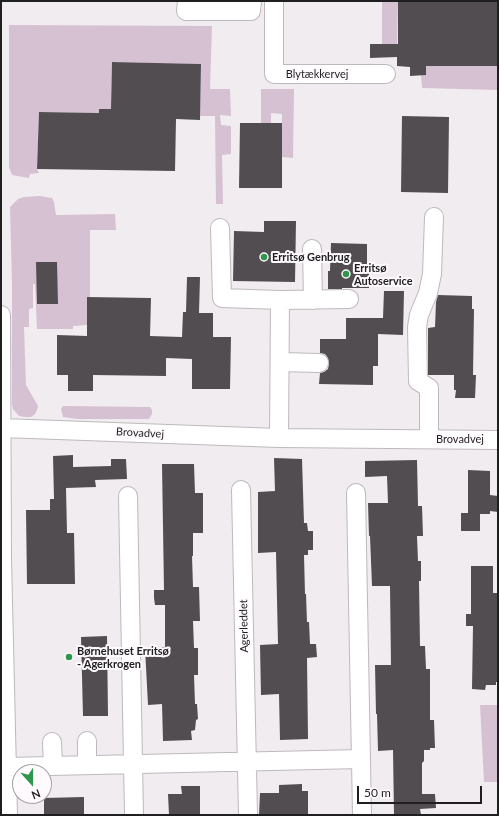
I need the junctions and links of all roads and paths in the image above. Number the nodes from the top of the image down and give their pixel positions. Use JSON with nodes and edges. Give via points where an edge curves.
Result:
{"nodes":[{"id":1,"x":187,"y":1,"type":"edge"},
{"id":2,"x":252,"y":1,"type":"edge"},
{"id":3,"x":274,"y":1,"type":"edge"},
{"id":4,"x":386,"y":74,"type":"dead end"},
{"id":5,"x":434,"y":217,"type":"dead end"},
{"id":6,"x":220,"y":228,"type":"dead end"},
{"id":7,"x":312,"y":249,"type":"dead end"},
{"id":8,"x":349,"y":299,"type":"dead end"},
{"id":9,"x":280,"y":300,"type":"junction"},
{"id":10,"x":313,"y":300,"type":"junction"},
{"id":11,"x":1,"y":314,"type":"edge"},
{"id":12,"x":280,"y":362,"type":"junction"},
{"id":13,"x":319,"y":363,"type":"dead end"},
{"id":14,"x":1,"y":383,"type":"edge"},
{"id":15,"x":2,"y":428,"type":"junction"},
{"id":16,"x":278,"y":438,"type":"junction"},
{"id":17,"x":429,"y":439,"type":"junction"},
{"id":18,"x":498,"y":440,"type":"edge"},
{"id":19,"x":241,"y":490,"type":"dead end"},
{"id":20,"x":356,"y":492,"type":"dead end"},
{"id":21,"x":128,"y":496,"type":"dead end"},
{"id":22,"x":2,"y":558,"type":"edge"},
{"id":23,"x":87,"y":741,"type":"dead end"},
{"id":24,"x":52,"y":742,"type":"dead end"},
{"id":25,"x":361,"y":759,"type":"junction"},
{"id":26,"x":246,"y":761,"type":"junction"},
{"id":27,"x":133,"y":764,"type":"junction"},
{"id":28,"x":87,"y":765,"type":"junction"},
{"id":29,"x":53,"y":766,"type":"junction"},
{"id":30,"x":6,"y":767,"type":"junction"},
{"id":31,"x":8,"y":815,"type":"edge"},
{"id":32,"x":134,"y":815,"type":"edge"},
{"id":33,"x":248,"y":815,"type":"edge"},
{"id":34,"x":362,"y":815,"type":"edge"}],
"edges":[{"from":1,"to":2,"type":"street","via":[[186,11],[251,11]]},
{"from":3,"to":4,"type":"street","name":"Blytækkervej","via":[[274,74]]},
{"from":5,"to":17,"type":"street","via":[[432,274],[417,327],[418,381],[429,388]]},
{"from":6,"to":9,"type":"street","via":[[222,298]]},
{"from":7,"to":10,"type":"street"},
{"from":8,"to":10,"type":"street"},
{"from":9,"to":10,"type":"street"},
{"from":9,"to":12,"type":"street"},
{"from":11,"to":14,"type":"street"},
{"from":12,"to":13,"type":"street"},
{"from":12,"to":16,"type":"street"},
{"from":14,"to":15,"type":"street"},
{"from":15,"to":16,"type":"street","name":"Brovadvej"},
{"from":15,"to":22,"type":"street"},
{"from":16,"to":17,"type":"street","name":"Brovadvej"},
{"from":17,"to":18,"type":"street","name":"Brovadvej"},
{"from":19,"to":26,"type":"street","name":"Agerleddet"},
{"from":20,"to":25,"type":"street"},
{"from":21,"to":27,"type":"street"},
{"from":22,"to":30,"type":"street"},
{"from":23,"to":28,"type":"street"},
{"from":24,"to":29,"type":"street"},
{"from":25,"to":26,"type":"street"},
{"from":25,"to":34,"type":"street"},
{"from":26,"to":27,"type":"street"},
{"from":26,"to":33,"type":"street","name":"Agerleddet"},
{"from":27,"to":28,"type":"street"},
{"from":27,"to":32,"type":"street"},
{"from":28,"to":29,"type":"street"},
{"from":29,"to":30,"type":"street"},
{"from":30,"to":31,"type":"street"}]}
